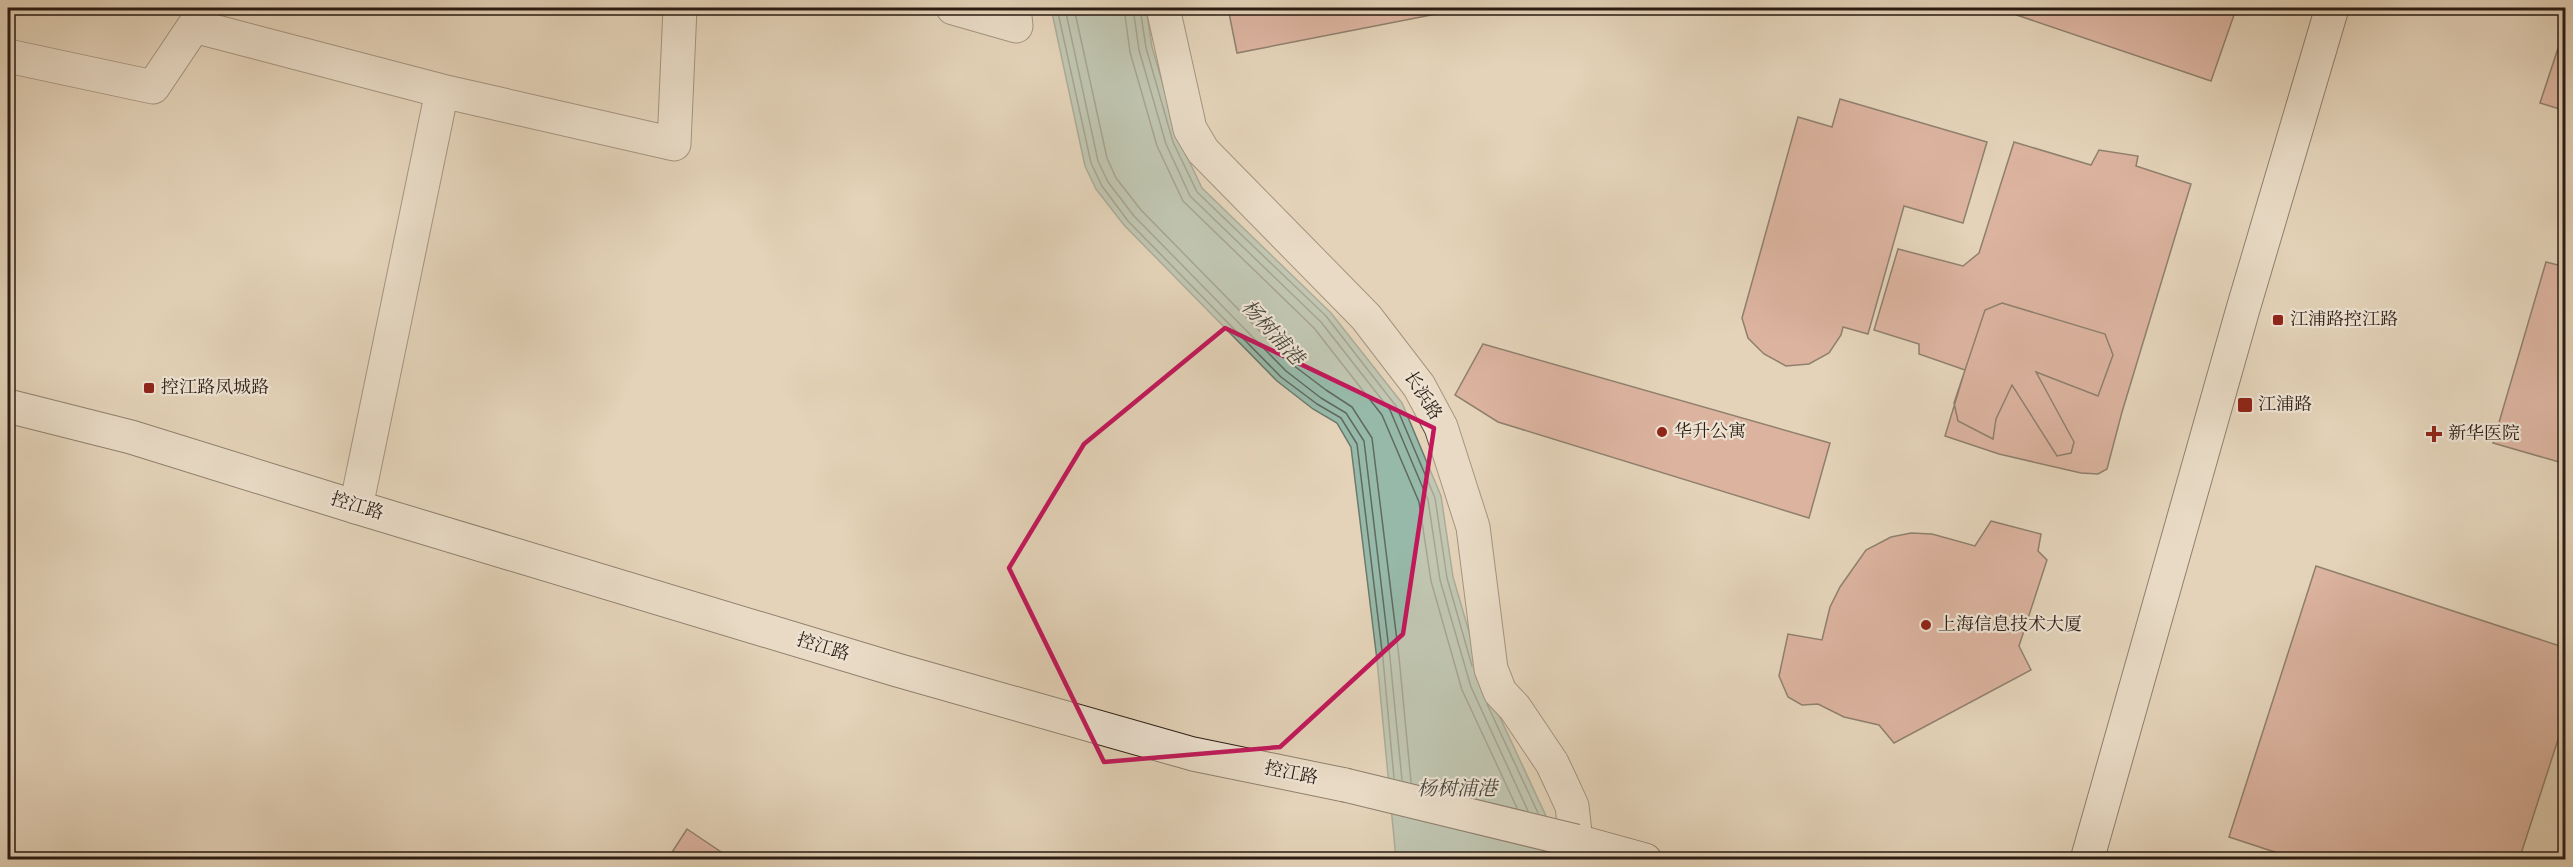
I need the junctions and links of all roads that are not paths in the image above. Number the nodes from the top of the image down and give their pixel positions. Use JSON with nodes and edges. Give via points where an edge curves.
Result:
{"nodes":[{"id":1,"x":680,"y":8,"type":"edge"},
{"id":2,"x":953,"y":8,"type":"edge"},
{"id":3,"x":1014,"y":8,"type":"edge"},
{"id":4,"x":1163,"y":8,"type":"edge"},
{"id":5,"x":2332,"y":8,"type":"edge"},
{"id":6,"x":8,"y":56,"type":"edge"},
{"id":7,"x":442,"y":91,"type":"junction"},
{"id":8,"x":8,"y":406,"type":"edge"},
{"id":9,"x":356,"y":507,"type":"junction"},
{"id":10,"x":1576,"y":841,"type":"junction"},
{"id":11,"x":1646,"y":860,"type":"edge"},
{"id":12,"x":2087,"y":860,"type":"edge"}],
"edges":[{"from":1,"to":7,"type":"main road","via":[[674,144]]},
{"from":2,"to":3,"type":"main road","via":[[1016,26]]},
{"from":4,"to":10,"type":"main road","name":"长浜路","via":[[1190,129],[1203,151],[1366,317],[1419,387],[1441,427],[1473,527],[1491,669],[1500,692],[1515,708],[1556,772],[1572,807]]},
{"from":5,"to":12,"type":"main road"},
{"from":6,"to":7,"type":"main road","via":[[153,87],[194,26]]},
{"from":7,"to":9,"type":"main road"},
{"from":8,"to":9,"type":"main road","name":"控江路","via":[[131,437]]},
{"from":9,"to":10,"type":"main road","name":"控江路","bridge":true,"via":[[897,670],[1182,751],[1345,785]]},
{"from":10,"to":11,"type":"main road","name":"控江路"}]}
